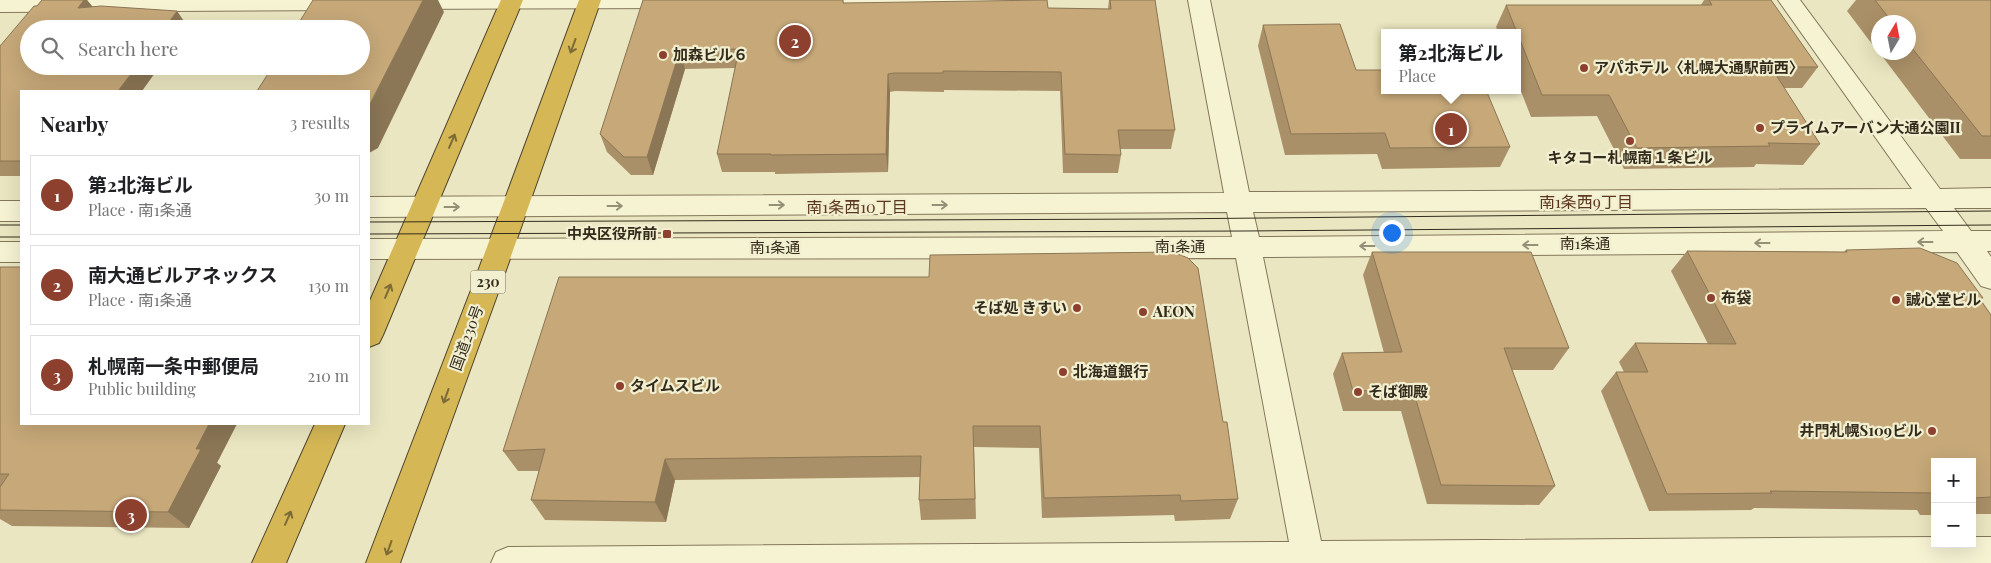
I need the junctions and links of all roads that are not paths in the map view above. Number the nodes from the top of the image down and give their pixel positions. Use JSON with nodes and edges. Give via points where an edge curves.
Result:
{"nodes":[{"id":1,"x":590,"y":0,"type":"edge"},
{"id":2,"x":1032,"y":0,"type":"edge"},
{"id":3,"x":1199,"y":0,"type":"edge"},
{"id":4,"x":1789,"y":0,"type":"edge"},
{"id":5,"x":512,"y":1,"type":"edge"},
{"id":6,"x":700,"y":1,"type":"edge"},
{"id":7,"x":788,"y":1,"type":"edge"},
{"id":8,"x":11,"y":3,"type":"edge"},
{"id":9,"x":0,"y":22,"type":"edge"},
{"id":10,"x":1933,"y":198,"type":"junction"},
{"id":11,"x":1991,"y":198,"type":"edge"},
{"id":12,"x":1239,"y":203,"type":"junction"},
{"id":13,"x":370,"y":207,"type":"edge"},
{"id":14,"x":424,"y":207,"type":"junction"},
{"id":15,"x":515,"y":207,"type":"junction"},
{"id":16,"x":20,"y":210,"type":"edge"},
{"id":17,"x":0,"y":211,"type":"edge"},
{"id":18,"x":1991,"y":241,"type":"edge"},
{"id":19,"x":1965,"y":242,"type":"junction"},
{"id":20,"x":1247,"y":247,"type":"junction"},
{"id":21,"x":370,"y":249,"type":"edge"},
{"id":22,"x":406,"y":249,"type":"junction"},
{"id":23,"x":499,"y":249,"type":"junction"},
{"id":24,"x":0,"y":252,"type":"edge"},
{"id":25,"x":20,"y":252,"type":"edge"},
{"id":26,"x":1991,"y":278,"type":"edge"},
{"id":27,"x":370,"y":333,"type":"edge"},
{"id":28,"x":330,"y":425,"type":"edge"},
{"id":29,"x":1991,"y":552,"type":"edge"},
{"id":30,"x":1309,"y":560,"type":"edge"},
{"id":31,"x":269,"y":563,"type":"edge"},
{"id":32,"x":383,"y":563,"type":"edge"},
{"id":33,"x":508,"y":563,"type":"edge"}],
"edges":[{"from":1,"to":5,"type":"street"},
{"from":1,"to":6,"type":"street"},
{"from":1,"to":15,"type":"highway","name":"国道230号","number":"230","one_way":true},
{"from":2,"to":7,"type":"street"},
{"from":3,"to":12,"type":"street"},
{"from":4,"to":10,"type":"street"},
{"from":5,"to":8,"type":"street"},
{"from":14,"to":5,"type":"highway","one_way":true},
{"from":8,"to":9,"type":"street"},
{"from":10,"to":11,"type":"street"},
{"from":10,"to":12,"type":"street"},
{"from":10,"to":19,"type":"street"},
{"from":15,"to":12,"type":"street","one_way":true},
{"from":12,"to":20,"type":"street"},
{"from":13,"to":14,"type":"street"},
{"from":14,"to":15,"type":"street","one_way":true},
{"from":14,"to":22,"type":"highway"},
{"from":15,"to":23,"type":"highway","name":"国道230号","number":"230"},
{"from":16,"to":17,"type":"street"},
{"from":18,"to":19,"type":"street","name":"南1条通"},
{"from":19,"to":20,"type":"street","name":"南1条通","one_way":true},
{"from":19,"to":26,"type":"street"},
{"from":20,"to":23,"type":"street","name":"南1条通"},
{"from":20,"to":30,"type":"street"},
{"from":21,"to":22,"type":"street","name":"南1条通"},
{"from":22,"to":23,"type":"street","name":"南1条通"},
{"from":27,"to":22,"type":"highway","one_way":true},
{"from":23,"to":32,"type":"highway","name":"国道230号","number":"230","one_way":true},
{"from":24,"to":25,"type":"street"},
{"from":31,"to":28,"type":"highway","one_way":true},
{"from":29,"to":30,"type":"street"},
{"from":30,"to":33,"type":"street"}]}
